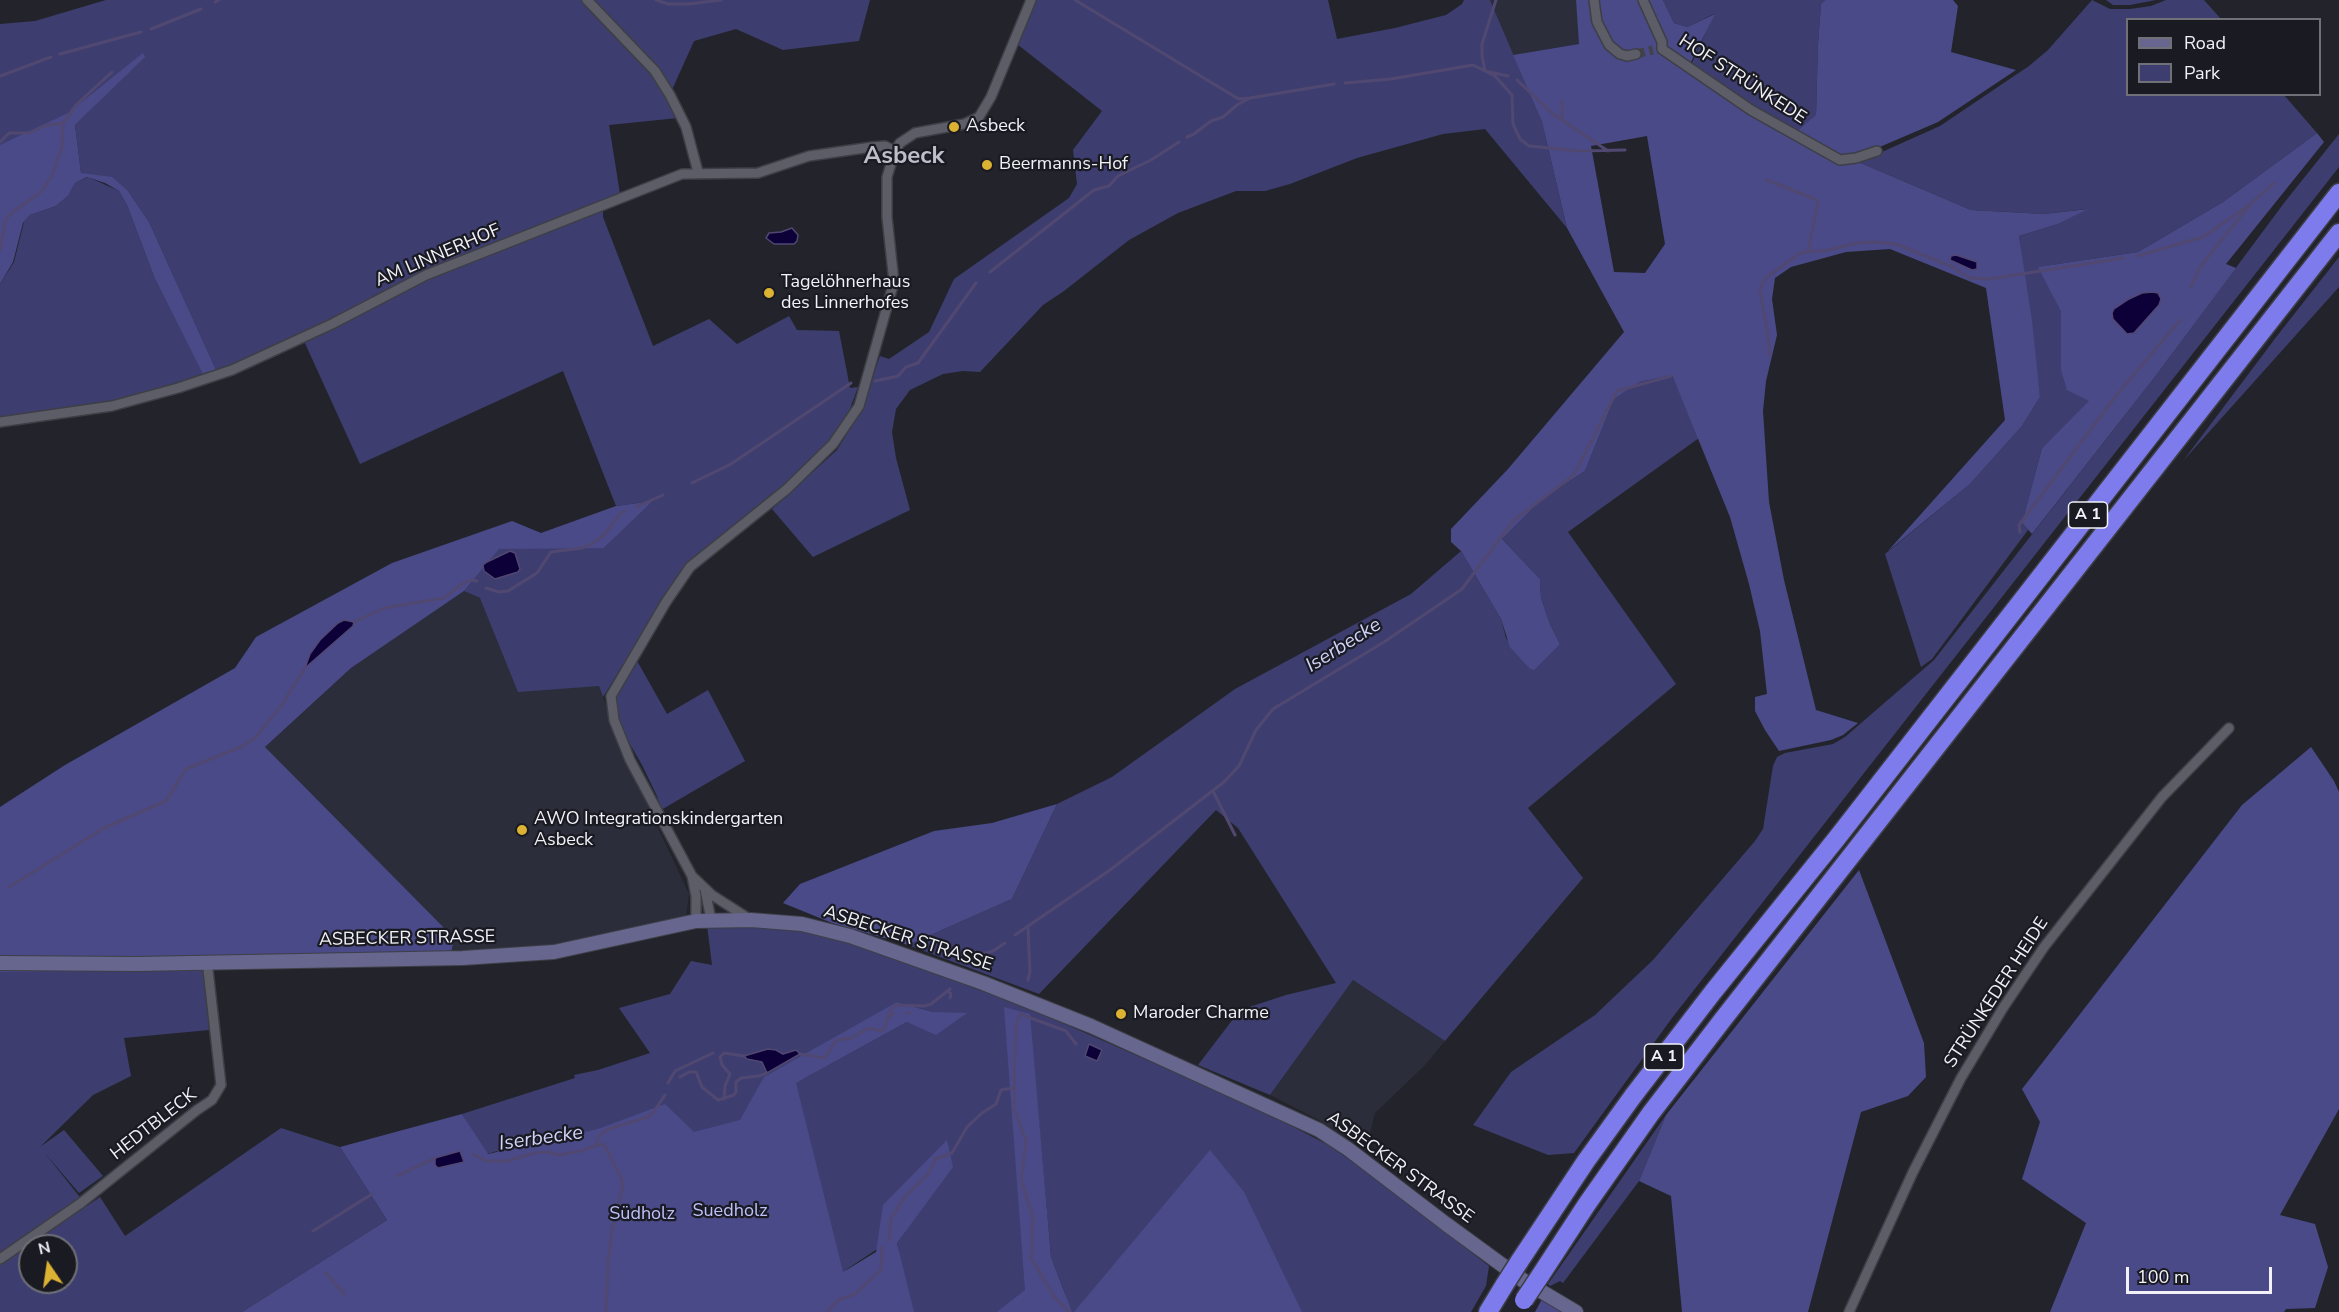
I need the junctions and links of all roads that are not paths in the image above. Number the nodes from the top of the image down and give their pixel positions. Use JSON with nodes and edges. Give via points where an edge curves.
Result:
{"nodes":[{"id":1,"x":587,"y":0,"type":"edge"},
{"id":2,"x":1031,"y":0,"type":"edge"},
{"id":3,"x":1594,"y":0,"type":"edge"},
{"id":4,"x":1645,"y":4,"type":"edge"},
{"id":5,"x":1636,"y":54,"type":"tunnel mouth"},
{"id":6,"x":895,"y":151,"type":"junction"},
{"id":7,"x":1877,"y":151,"type":"dead end"},
{"id":8,"x":698,"y":172,"type":"junction"},
{"id":9,"x":2339,"y":192,"type":"edge"},
{"id":10,"x":2339,"y":233,"type":"edge"},
{"id":11,"x":0,"y":422,"type":"edge"},
{"id":12,"x":2229,"y":728,"type":"dead end"},
{"id":13,"x":692,"y":876,"type":"junction"},
{"id":14,"x":705,"y":889,"type":"junction"},
{"id":15,"x":711,"y":920,"type":"junction"},
{"id":16,"x":751,"y":920,"type":"junction"},
{"id":17,"x":696,"y":921,"type":"junction"},
{"id":18,"x":207,"y":961,"type":"junction"},
{"id":19,"x":0,"y":963,"type":"edge"},
{"id":20,"x":0,"y":1259,"type":"edge"},
{"id":21,"x":1520,"y":1306,"type":"edge"},
{"id":22,"x":1488,"y":1312,"type":"edge"},
{"id":23,"x":1576,"y":1312,"type":"edge"},
{"id":24,"x":1849,"y":1312,"type":"edge"}],
"edges":[{"from":1,"to":8,"type":"street","via":[[655,71],[686,127]]},
{"from":2,"to":6,"type":"street","via":[[992,97],[979,117],[915,134]]},
{"from":3,"to":5,"type":"street","via":[[1597,22],[1609,45],[1620,54]]},
{"from":4,"to":7,"type":"street","name":"HOF STRÜNKEDE","via":[[1662,42],[1658,50],[1751,110],[1840,159]]},
{"from":6,"to":8,"type":"street","name":"AM LINNERHOF","via":[[885,146],[810,156],[758,173]]},
{"from":6,"to":13,"type":"street","via":[[887,177],[894,282],[859,406],[833,444],[787,489],[690,567],[611,696],[614,720],[630,760]]},
{"from":8,"to":11,"type":"street","name":"AM LINNERHOF","via":[[682,174],[426,275],[231,370],[112,406]]},
{"from":9,"to":22,"type":"highway","number":"A 1","bridge":true,"via":[[1633,1096]]},
{"from":10,"to":21,"type":"highway","number":"A 1","bridge":true,"via":[[1651,1113]]},
{"from":12,"to":24,"type":"street","name":"STRÜNKEDER HEIDE","via":[[2162,797],[2044,946],[2003,1008],[1960,1078]]},
{"from":13,"to":14,"type":"street"},
{"from":13,"to":17,"type":"street"},
{"from":14,"to":15,"type":"street"},
{"from":14,"to":16,"type":"street"},
{"from":15,"to":16,"type":"main road","name":"ASBECKER STRASSE"},
{"from":15,"to":17,"type":"main road","name":"ASBECKER STRASSE"},
{"from":16,"to":23,"type":"main road","name":"ASBECKER STRASSE","via":[[802,924],[850,936],[983,982],[1293,1117],[1348,1149],[1524,1281]]},
{"from":17,"to":18,"type":"main road","name":"ASBECKER STRASSE","via":[[554,952],[463,958]]},
{"from":18,"to":19,"type":"main road","name":"ASBECKER STRASSE"},
{"from":18,"to":20,"type":"street","name":"HEDTBLECK","via":[[221,1085],[212,1100],[81,1203]]}]}
